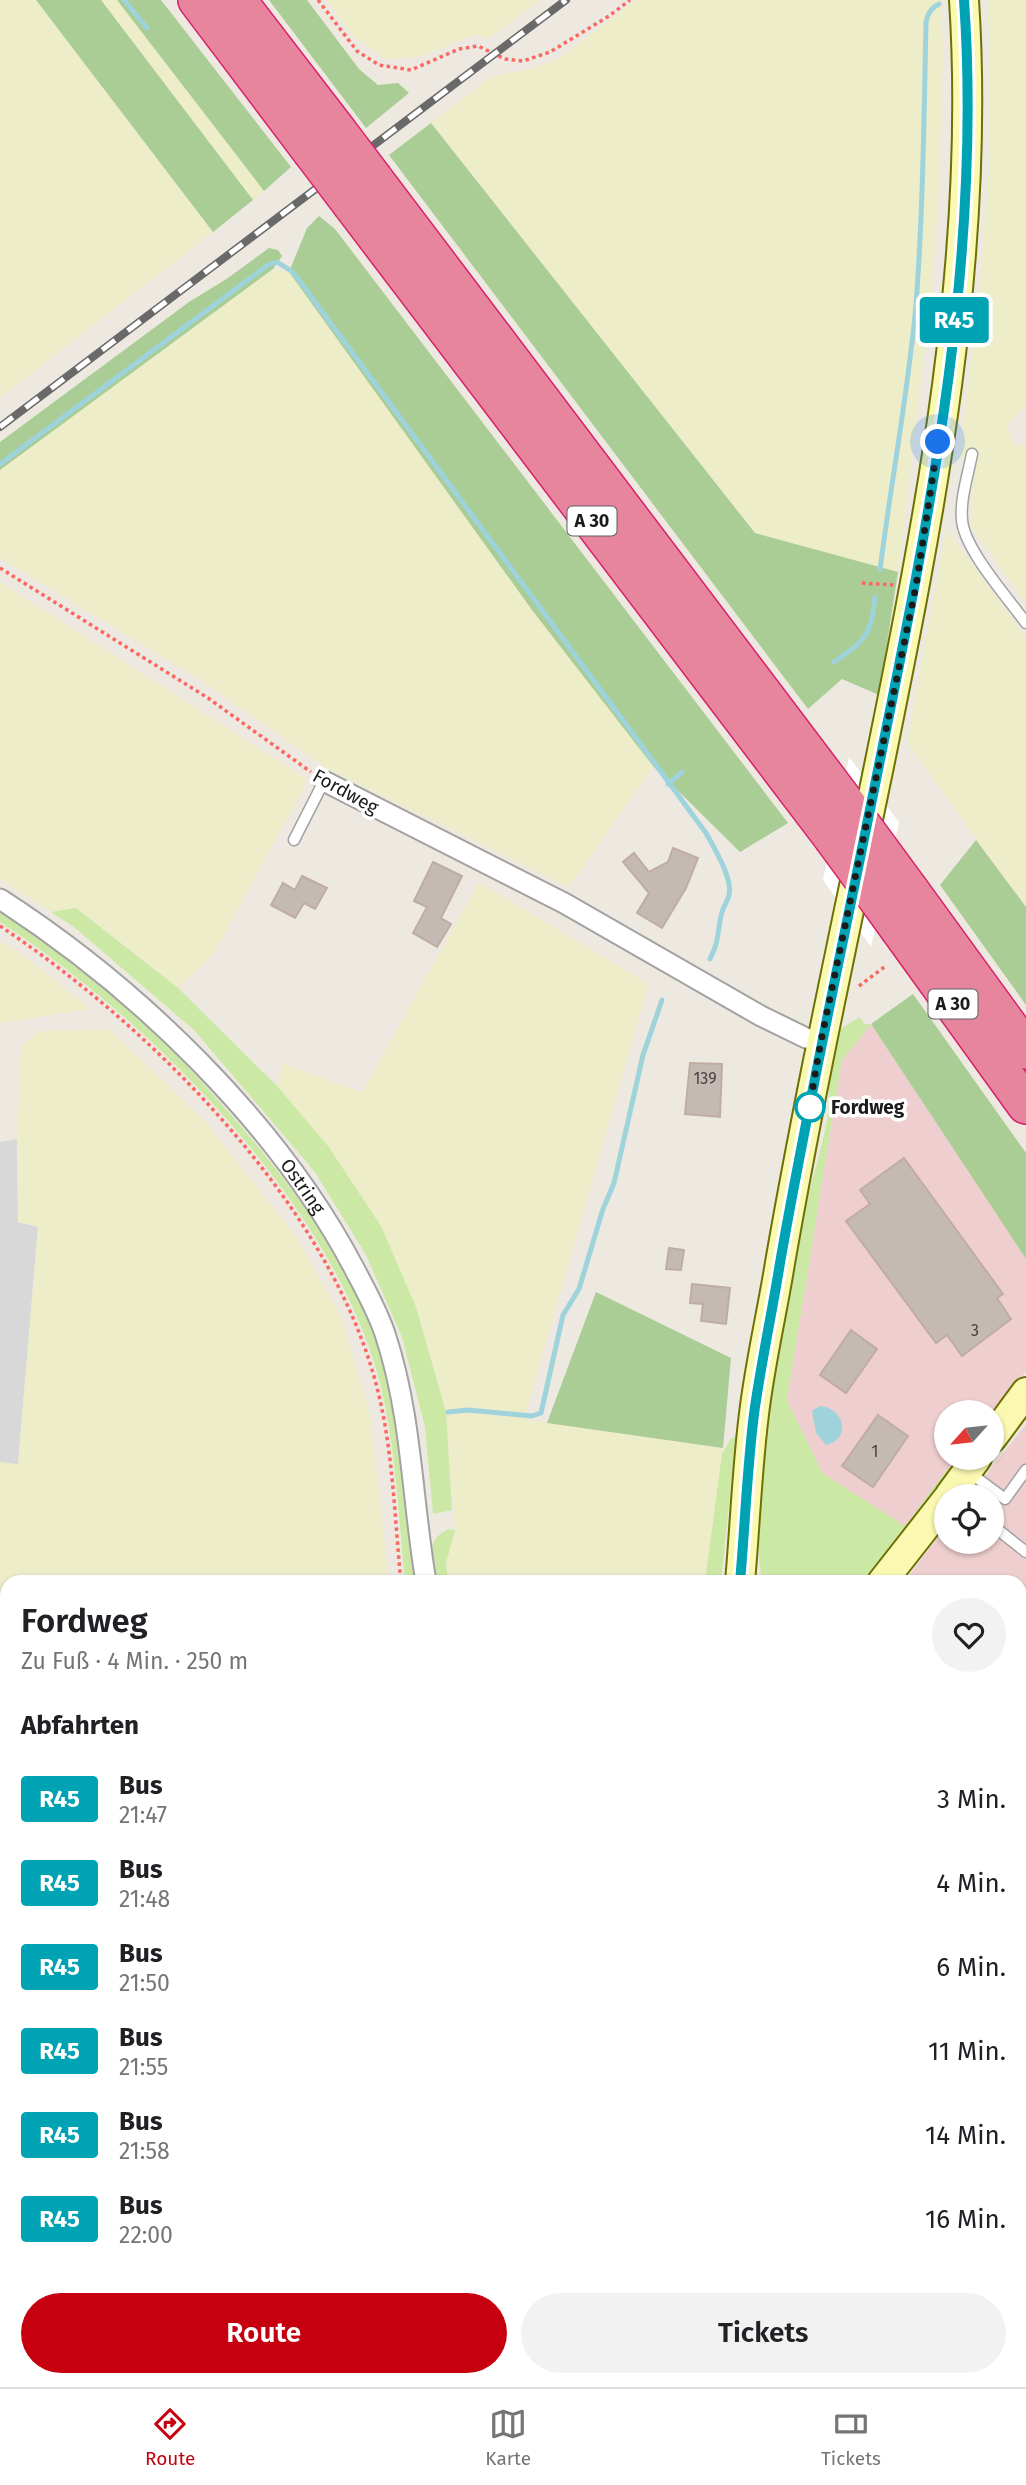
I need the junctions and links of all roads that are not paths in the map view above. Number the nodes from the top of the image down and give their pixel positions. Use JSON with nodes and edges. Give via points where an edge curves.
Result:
{"nodes":[{"id":1,"x":197,"y":0,"type":"edge"},
{"id":2,"x":237,"y":0,"type":"edge"},
{"id":3,"x":964,"y":0,"type":"edge"},
{"id":4,"x":324,"y":141,"type":"junction"},
{"id":5,"x":972,"y":454,"type":"dead end"},
{"id":6,"x":1026,"y":623,"type":"edge"},
{"id":7,"x":324,"y":781,"type":"joint"},
{"id":8,"x":294,"y":840,"type":"dead end"},
{"id":9,"x":895,"y":897,"type":"junction"},
{"id":10,"x":0,"y":899,"type":"edge"},
{"id":11,"x":821,"y":1041,"type":"junction"},
{"id":12,"x":1026,"y":1050,"type":"edge"},
{"id":13,"x":1026,"y":1105,"type":"edge"},
{"id":14,"x":1026,"y":1392,"type":"edge"},
{"id":15,"x":1004,"y":1422,"type":"edge"},
{"id":16,"x":1026,"y":1470,"type":"edge"},
{"id":17,"x":1004,"y":1499,"type":"edge"},
{"id":18,"x":934,"y":1516,"type":"edge"},
{"id":19,"x":1004,"y":1535,"type":"edge"},
{"id":20,"x":1026,"y":1552,"type":"edge"},
{"id":21,"x":425,"y":1575,"type":"edge"},
{"id":22,"x":741,"y":1575,"type":"edge"},
{"id":23,"x":887,"y":1575,"type":"edge"}],
"edges":[{"from":1,"to":4,"type":"highway","number":"A 30"},
{"from":2,"to":4,"type":"highway","number":"A 30"},
{"from":3,"to":11,"type":"main road","via":[[966,160],[958,291],[935,467],[916,586]]},
{"from":4,"to":9,"type":"highway","number":"A 30","bridge":true},
{"from":5,"to":6,"type":"lane","via":[[962,508],[964,533]]},
{"from":7,"to":8,"type":"lane"},
{"from":7,"to":11,"type":"street","name":"Fordweg","via":[[564,903],[761,1016]]},
{"from":9,"to":12,"type":"highway","number":"A 30"},
{"from":9,"to":13,"type":"highway","number":"A 30"},
{"from":10,"to":21,"type":"street","name":"Ostring","via":[[122,990],[210,1073],[280,1155],[341,1243],[386,1335],[399,1383]]},
{"from":11,"to":22,"type":"main road","via":[[754,1413]]},
{"from":14,"to":15,"type":"main road"},
{"from":16,"to":17,"type":"lane"},
{"from":18,"to":23,"type":"main road"},
{"from":19,"to":20,"type":"lane"}]}
